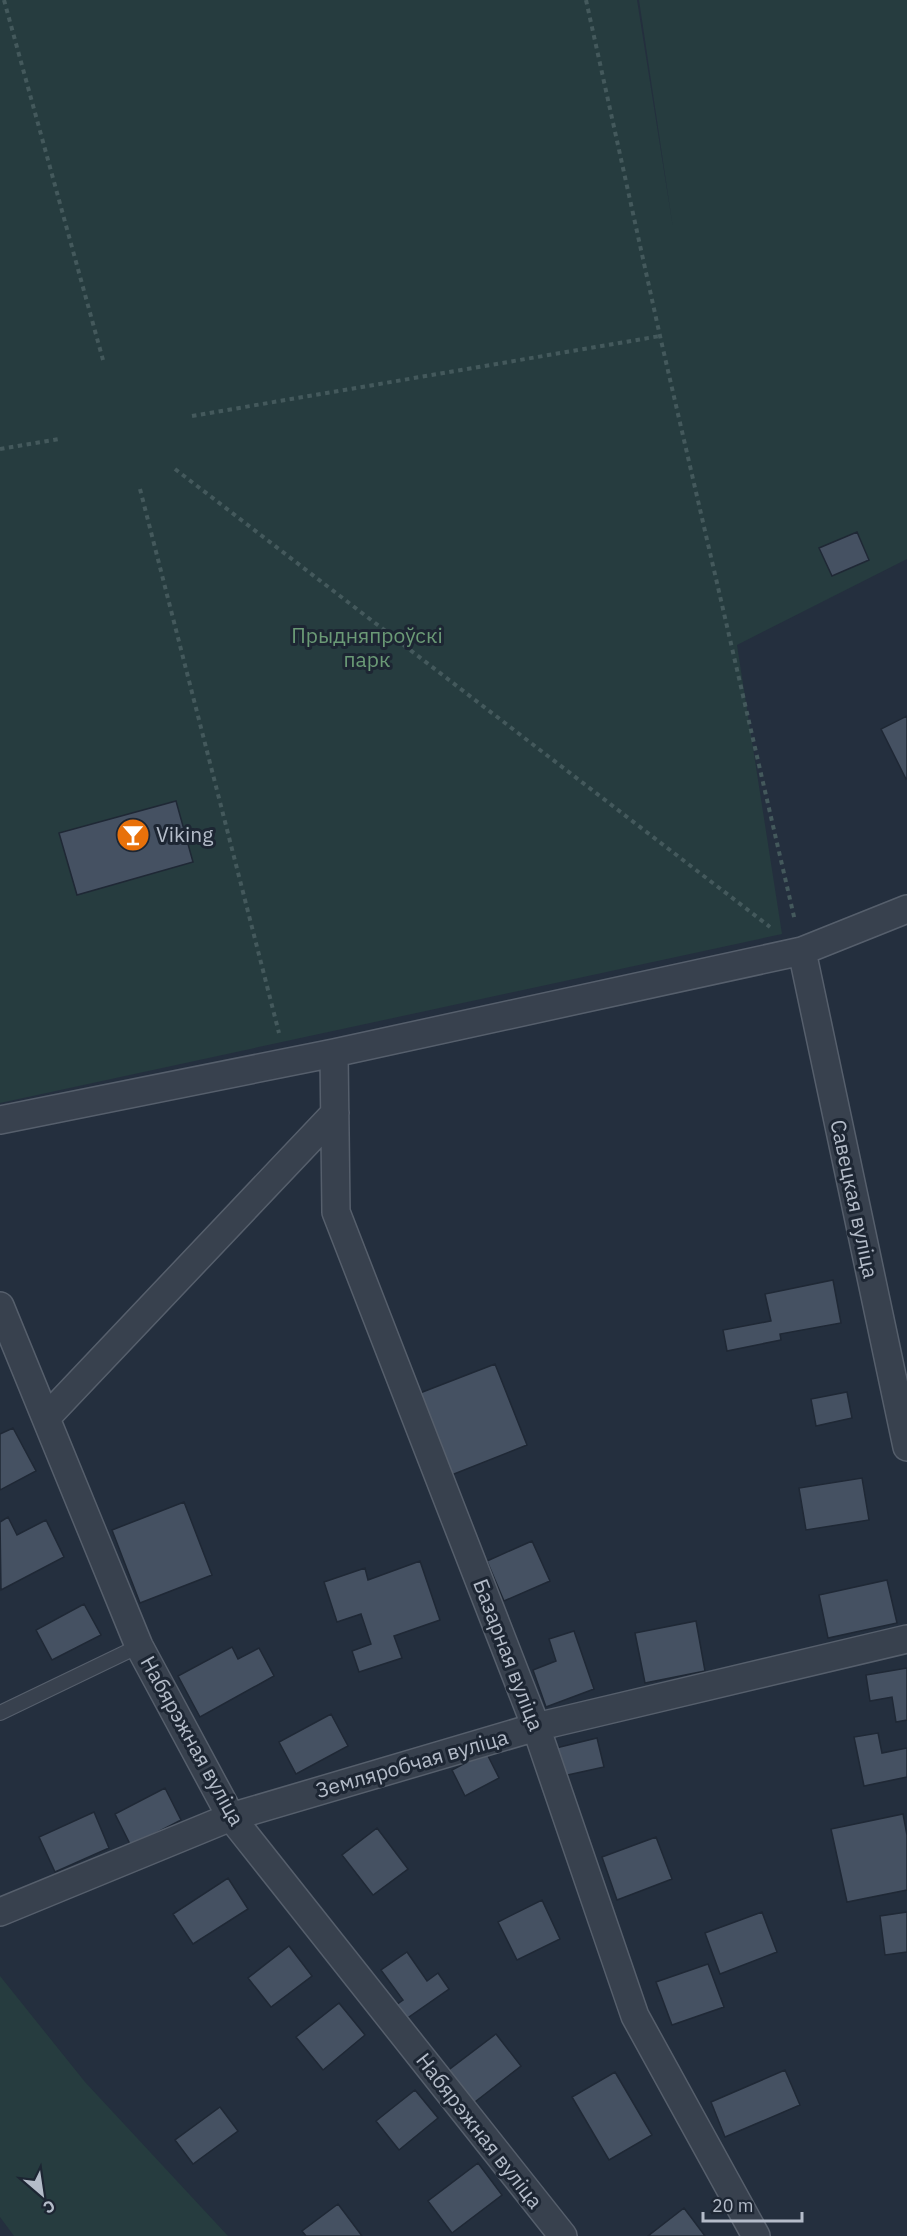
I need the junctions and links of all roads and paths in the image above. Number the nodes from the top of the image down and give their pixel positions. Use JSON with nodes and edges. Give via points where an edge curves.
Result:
{"nodes":[{"id":1,"x":4,"y":0,"type":"edge"},
{"id":2,"x":586,"y":0,"type":"edge"},
{"id":3,"x":660,"y":336,"type":"junction"},
{"id":4,"x":103,"y":360,"type":"dead end"},
{"id":5,"x":192,"y":416,"type":"dead end"},
{"id":6,"x":59,"y":440,"type":"dead end"},
{"id":7,"x":0,"y":449,"type":"edge"},
{"id":8,"x":175,"y":469,"type":"dead end"},
{"id":9,"x":140,"y":489,"type":"dead end"},
{"id":10,"x":907,"y":909,"type":"edge"},
{"id":11,"x":802,"y":951,"type":"junction"},
{"id":12,"x":279,"y":1034,"type":"dead end"},
{"id":13,"x":334,"y":1053,"type":"junction"},
{"id":14,"x":335,"y":1113,"type":"junction"},
{"id":15,"x":0,"y":1120,"type":"edge"},
{"id":16,"x":0,"y":1306,"type":"edge"},
{"id":17,"x":46,"y":1418,"type":"junction"},
{"id":18,"x":907,"y":1447,"type":"edge"},
{"id":19,"x":907,"y":1639,"type":"edge"},
{"id":20,"x":139,"y":1646,"type":"junction"},
{"id":21,"x":0,"y":1713,"type":"edge"},
{"id":22,"x":536,"y":1727,"type":"junction"},
{"id":23,"x":231,"y":1817,"type":"junction"},
{"id":24,"x":0,"y":1912,"type":"edge"},
{"id":25,"x":563,"y":2236,"type":"edge"},
{"id":26,"x":756,"y":2236,"type":"edge"}],
"edges":[{"from":1,"to":4,"type":"path"},
{"from":2,"to":3,"type":"path"},
{"from":3,"to":5,"type":"path"},
{"from":3,"to":11,"type":"path"},
{"from":6,"to":7,"type":"path"},
{"from":8,"to":11,"type":"path"},
{"from":9,"to":12,"type":"path"},
{"from":10,"to":11,"type":"street"},
{"from":11,"to":13,"type":"street"},
{"from":11,"to":18,"type":"street","name":"Савецкая вуліца"},
{"from":13,"to":14,"type":"street","name":"Базарная вуліца"},
{"from":13,"to":15,"type":"street"},
{"from":14,"to":17,"type":"street"},
{"from":14,"to":22,"type":"street","name":"Базарная вуліца","via":[[336,1212]]},
{"from":16,"to":17,"type":"street","name":"Набярэжная вуліца"},
{"from":17,"to":20,"type":"street","name":"Набярэжная вуліца"},
{"from":19,"to":22,"type":"street","name":"Земляробчая вуліца"},
{"from":20,"to":21,"type":"lane"},
{"from":20,"to":23,"type":"street","name":"Набярэжная вуліца"},
{"from":22,"to":23,"type":"street","name":"Земляробчая вуліца"},
{"from":22,"to":26,"type":"street","name":"Базарная вуліца","via":[[635,2016]]},
{"from":23,"to":24,"type":"street","name":"Земляробчая вуліца"},
{"from":23,"to":25,"type":"street","name":"Набярэжная вуліца"}]}
